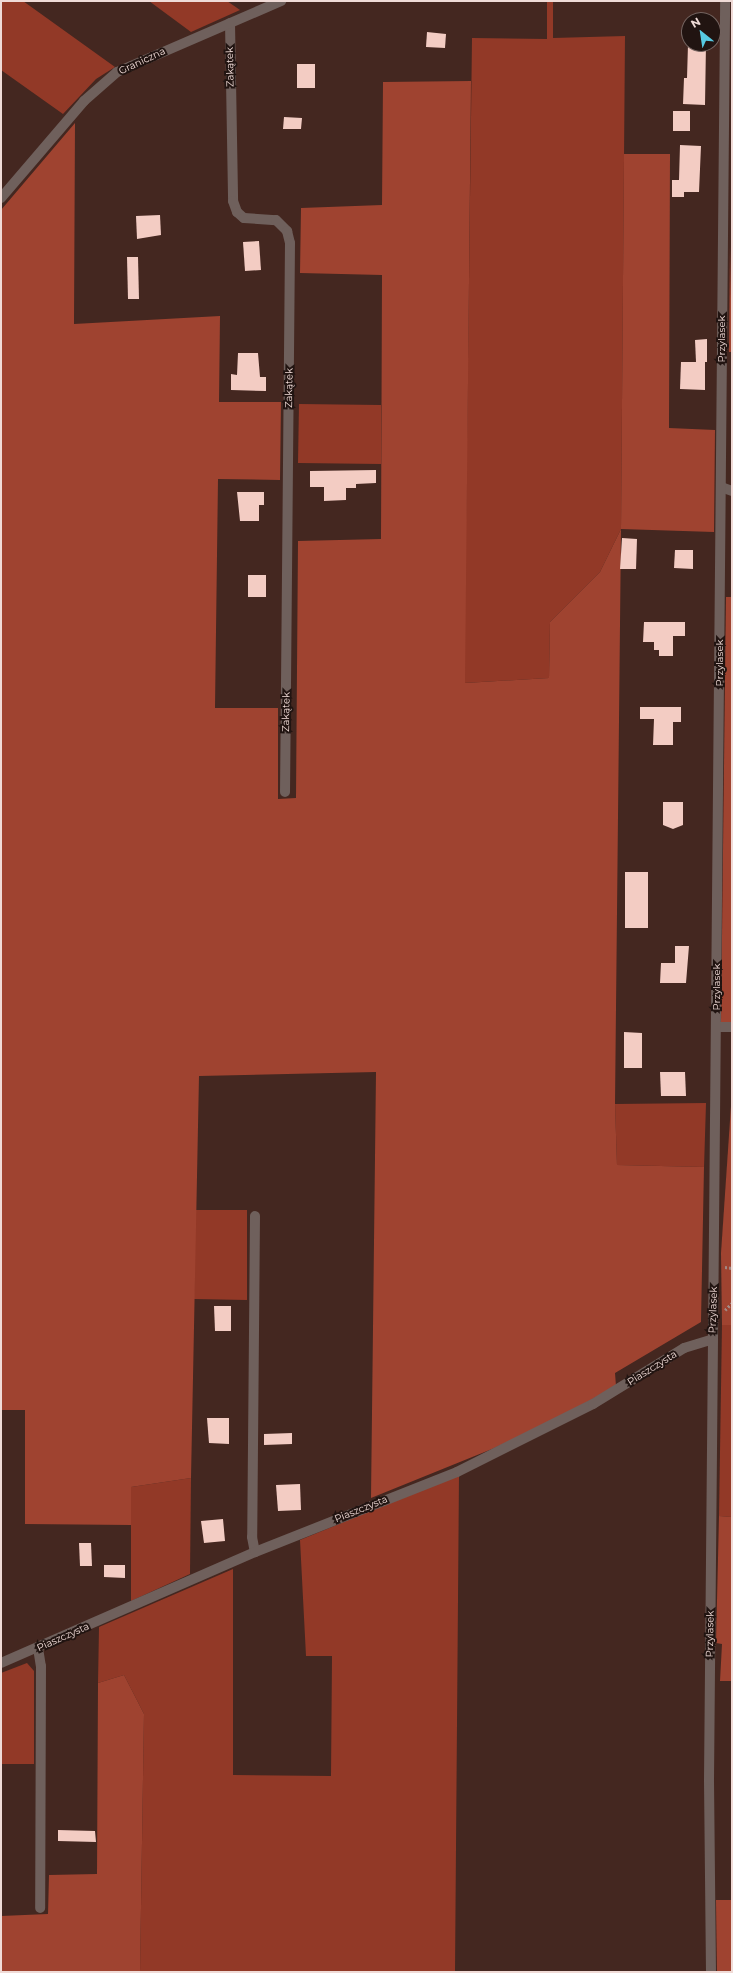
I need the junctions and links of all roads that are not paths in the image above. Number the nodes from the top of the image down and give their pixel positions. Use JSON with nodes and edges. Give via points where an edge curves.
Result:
{"nodes":[{"id":1,"x":281,"y":1,"type":"edge"},
{"id":2,"x":725,"y":1,"type":"edge"},
{"id":3,"x":230,"y":23,"type":"junction"},
{"id":4,"x":1,"y":198,"type":"edge"},
{"id":5,"x":721,"y":487,"type":"junction"},
{"id":6,"x":732,"y":492,"type":"edge"},
{"id":7,"x":285,"y":792,"type":"dead end"},
{"id":8,"x":717,"y":1027,"type":"junction"},
{"id":9,"x":732,"y":1027,"type":"edge"},
{"id":10,"x":255,"y":1216,"type":"dead end"},
{"id":11,"x":713,"y":1339,"type":"junction"},
{"id":12,"x":255,"y":1552,"type":"junction"},
{"id":13,"x":38,"y":1648,"type":"junction"},
{"id":14,"x":1,"y":1663,"type":"edge"},
{"id":15,"x":40,"y":1908,"type":"dead end"},
{"id":16,"x":711,"y":1972,"type":"edge"}],
"edges":[{"from":1,"to":3,"type":"street","name":"Graniczna"},
{"from":2,"to":5,"type":"street","name":"Przylasek"},
{"from":3,"to":4,"type":"street","name":"Graniczna","via":[[117,72],[84,101]]},
{"from":3,"to":7,"type":"street","name":"Zakątek","via":[[233,201],[237,212],[244,218],[276,220],[287,231],[290,243]]},
{"from":5,"to":6,"type":"street"},
{"from":5,"to":8,"type":"street","name":"Przylasek"},
{"from":8,"to":9,"type":"street"},
{"from":8,"to":11,"type":"street","name":"Przylasek"},
{"from":10,"to":12,"type":"street","via":[[252,1537]]},
{"from":11,"to":12,"type":"street","name":"Piaszczysta","via":[[684,1348],[593,1404],[457,1472]]},
{"from":11,"to":16,"type":"street","name":"Przylasek","via":[[709,1780]]},
{"from":12,"to":13,"type":"street","name":"Piaszczysta"},
{"from":13,"to":14,"type":"street","name":"Piaszczysta"},
{"from":13,"to":15,"type":"street","via":[[41,1666]]}]}
